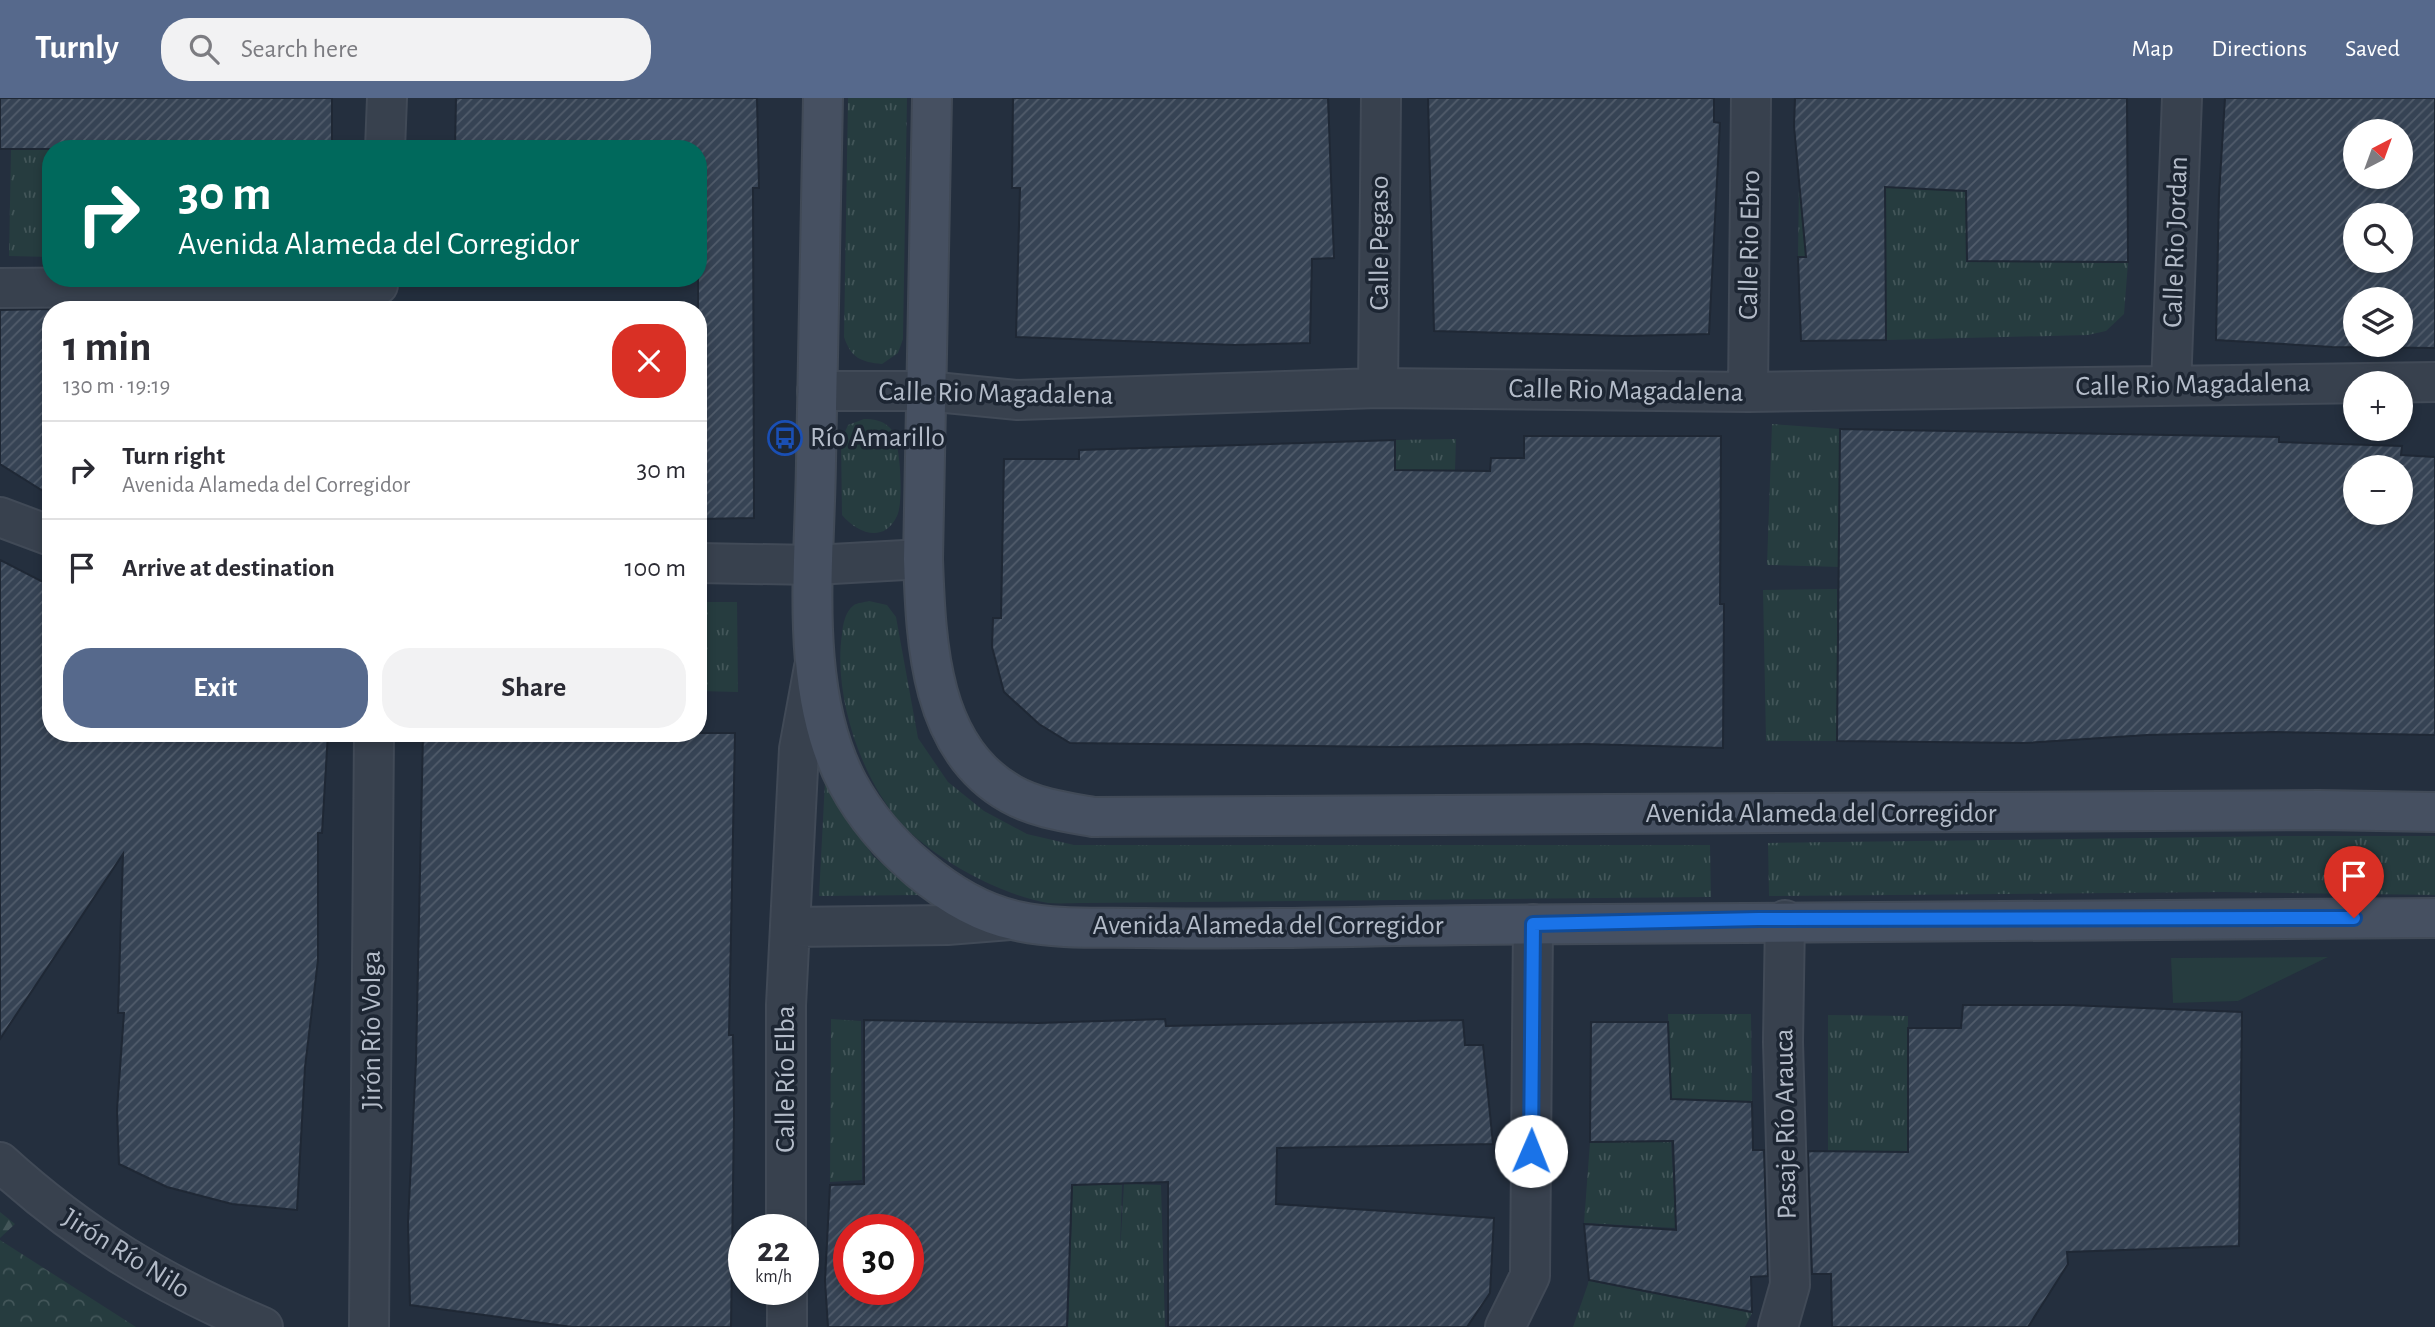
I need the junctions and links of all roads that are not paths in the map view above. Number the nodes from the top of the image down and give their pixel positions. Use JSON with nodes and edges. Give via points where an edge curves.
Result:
{"nodes":[{"id":1,"x":387,"y":98,"type":"edge"},
{"id":2,"x":823,"y":98,"type":"edge"},
{"id":3,"x":932,"y":98,"type":"edge"},
{"id":4,"x":1381,"y":98,"type":"edge"},
{"id":5,"x":1751,"y":98,"type":"edge"},
{"id":6,"x":2182,"y":98,"type":"edge"},
{"id":7,"x":385,"y":140,"type":"edge"},
{"id":8,"x":0,"y":288,"type":"edge"},
{"id":9,"x":378,"y":291,"type":"edge"},
{"id":10,"x":2435,"y":382,"type":"edge"},
{"id":11,"x":2171,"y":386,"type":"junction"},
{"id":12,"x":1378,"y":388,"type":"junction"},
{"id":13,"x":817,"y":391,"type":"junction"},
{"id":14,"x":926,"y":391,"type":"junction"},
{"id":15,"x":1748,"y":392,"type":"junction"},
{"id":16,"x":0,"y":517,"type":"edge"},
{"id":17,"x":42,"y":533,"type":"edge"},
{"id":18,"x":923,"y":559,"type":"junction"},
{"id":19,"x":707,"y":564,"type":"edge"},
{"id":20,"x":814,"y":565,"type":"junction"},
{"id":21,"x":815,"y":661,"type":"junction"},
{"id":22,"x":374,"y":742,"type":"edge"},
{"id":23,"x":2435,"y":812,"type":"edge"},
{"id":24,"x":2435,"y":918,"type":"edge"},
{"id":25,"x":1010,"y":920,"type":"junction"},
{"id":26,"x":1786,"y":920,"type":"junction"},
{"id":27,"x":1533,"y":924,"type":"junction"},
{"id":28,"x":792,"y":928,"type":"junction"},
{"id":29,"x":0,"y":1162,"type":"edge"},
{"id":30,"x":786,"y":1214,"type":"edge"},
{"id":31,"x":787,"y":1305,"type":"edge"},
{"id":32,"x":263,"y":1327,"type":"edge"},
{"id":33,"x":369,"y":1327,"type":"edge"},
{"id":34,"x":787,"y":1327,"type":"edge"},
{"id":35,"x":1505,"y":1327,"type":"edge"},
{"id":36,"x":1778,"y":1327,"type":"edge"}],
"edges":[{"from":1,"to":7,"type":"street"},
{"from":2,"to":13,"type":"main road","name":"Avenida Alameda del Corregidor"},
{"from":3,"to":14,"type":"main road","name":"Avenida Alameda del Corregidor"},
{"from":4,"to":12,"type":"street","name":"Calle Pegaso"},
{"from":5,"to":15,"type":"street","name":"Calle Rio Ebro"},
{"from":6,"to":11,"type":"street","name":"Calle Rio Jordan"},
{"from":8,"to":9,"type":"street"},
{"from":10,"to":11,"type":"street","name":"Calle Rio Magadalena"},
{"from":11,"to":15,"type":"street","name":"Calle Rio Magadalena"},
{"from":12,"to":14,"type":"street","name":"Calle Rio Magadalena","via":[[1018,400]]},
{"from":12,"to":15,"type":"street","name":"Calle Rio Magadalena"},
{"from":13,"to":14,"type":"street","name":"Calle Rio Magadalena"},
{"from":13,"to":20,"type":"main road","name":"Avenida Alameda del Corregidor"},
{"from":14,"to":18,"type":"main road","name":"Avenida Alameda del Corregidor"},
{"from":16,"to":17,"type":"street"},
{"from":18,"to":20,"type":"street"},
{"from":18,"to":23,"type":"main road","name":"Avenida Alameda del Corregidor","via":[[936,686],[952,734],[977,770],[1011,794],[1046,808],[1093,817]]},
{"from":19,"to":20,"type":"street"},
{"from":20,"to":21,"type":"main road","name":"Avenida Alameda del Corregidor"},
{"from":21,"to":25,"type":"main road","name":"Avenida Alameda del Corregidor","via":[[823,722],[847,782],[874,825],[918,869],[970,902]]},
{"from":21,"to":28,"type":"street","name":"Calle Río Elba","via":[[799,750]]},
{"from":22,"to":33,"type":"street","name":"Jirón Río Volga"},
{"from":24,"to":26,"type":"main road","name":"Avenida Alameda del Corregidor"},
{"from":25,"to":27,"type":"main road","name":"Avenida Alameda del Corregidor","via":[[1045,926],[1182,929]]},
{"from":25,"to":28,"type":"street"},
{"from":26,"to":27,"type":"main road","name":"Avenida Alameda del Corregidor"},
{"from":26,"to":36,"type":"street","name":"Pasaje Río Arauca","via":[[1783,1042],[1790,1285]]},
{"from":27,"to":35,"type":"street","via":[[1530,1276]]},
{"from":28,"to":30,"type":"street","name":"Calle Río Elba","via":[[785,1045]]},
{"from":29,"to":32,"type":"street","name":"Jirón Río Nilo","via":[[45,1203],[118,1256],[193,1297]]},
{"from":31,"to":34,"type":"street"}]}
